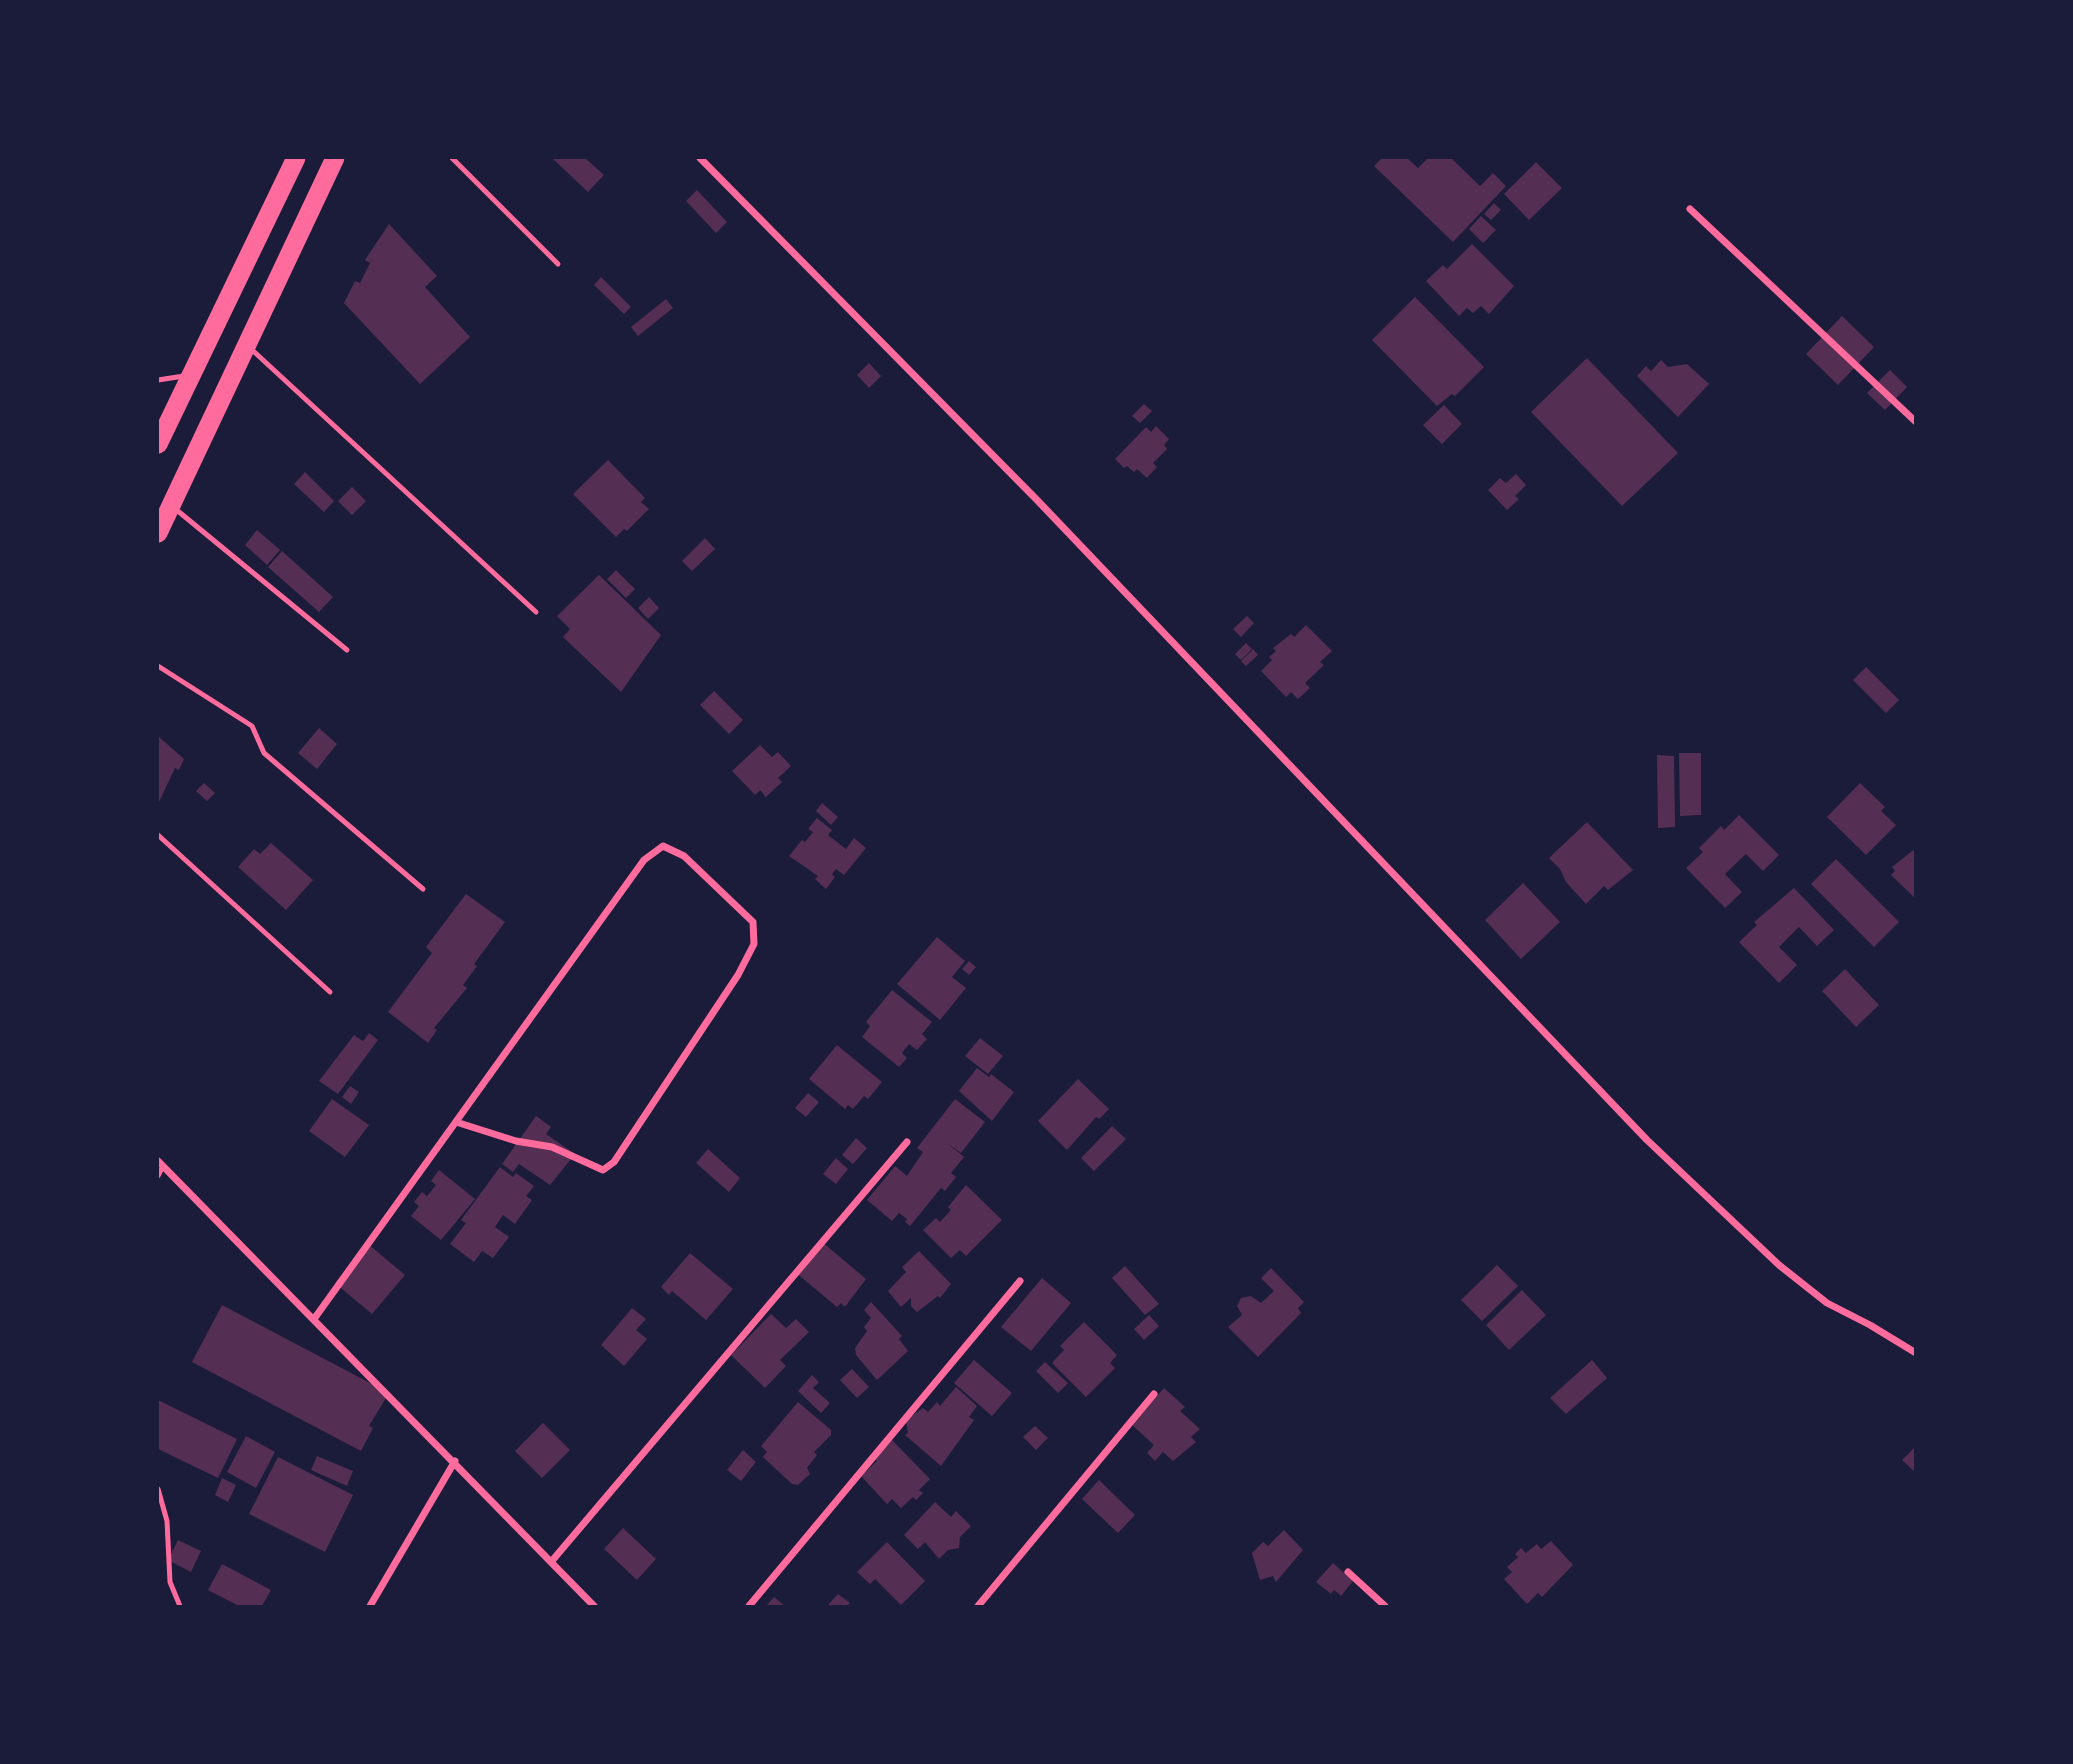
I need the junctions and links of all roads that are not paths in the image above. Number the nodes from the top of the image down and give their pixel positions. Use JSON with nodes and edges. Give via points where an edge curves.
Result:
{"nodes":[{"id":1,"x":296,"y":158,"type":"edge"},
{"id":2,"x":335,"y":158,"type":"edge"},
{"id":3,"x":452,"y":158,"type":"edge"},
{"id":4,"x":700,"y":158,"type":"edge"},
{"id":5,"x":1690,"y":209,"type":"dead end"},
{"id":6,"x":558,"y":264,"type":"dead end"},
{"id":7,"x":247,"y":345,"type":"junction"},
{"id":8,"x":191,"y":375,"type":"junction"},
{"id":9,"x":158,"y":380,"type":"edge"},
{"id":10,"x":1916,"y":422,"type":"edge"},
{"id":11,"x":158,"y":444,"type":"edge"},
{"id":12,"x":171,"y":506,"type":"junction"},
{"id":13,"x":158,"y":533,"type":"edge"},
{"id":14,"x":536,"y":612,"type":"dead end"},
{"id":15,"x":347,"y":650,"type":"dead end"},
{"id":16,"x":158,"y":666,"type":"edge"},
{"id":17,"x":158,"y":835,"type":"edge"},
{"id":18,"x":424,"y":889,"type":"dead end"},
{"id":19,"x":330,"y":992,"type":"dead end"},
{"id":20,"x":456,"y":1122,"type":"junction"},
{"id":21,"x":907,"y":1142,"type":"dead end"},
{"id":22,"x":160,"y":1163,"type":"edge"},
{"id":23,"x":158,"y":1176,"type":"edge"},
{"id":24,"x":1020,"y":1281,"type":"dead end"},
{"id":25,"x":314,"y":1319,"type":"junction"},
{"id":26,"x":1916,"y":1353,"type":"edge"},
{"id":27,"x":1154,"y":1394,"type":"dead end"},
{"id":28,"x":455,"y":1461,"type":"junction"},
{"id":29,"x":158,"y":1489,"type":"edge"},
{"id":30,"x":551,"y":1562,"type":"junction"},
{"id":31,"x":1348,"y":1572,"type":"dead end"},
{"id":32,"x":180,"y":1606,"type":"edge"},
{"id":33,"x":370,"y":1606,"type":"edge"},
{"id":34,"x":594,"y":1606,"type":"edge"},
{"id":35,"x":748,"y":1606,"type":"edge"},
{"id":36,"x":978,"y":1606,"type":"edge"},
{"id":37,"x":1385,"y":1606,"type":"edge"}],
"edges":[{"from":1,"to":8,"type":"highway"},
{"from":2,"to":7,"type":"highway"},
{"from":3,"to":6,"type":"lane"},
{"from":4,"to":26,"type":"street","via":[[1038,501],[1647,1140],[1788,1273],[1827,1303]]},
{"from":5,"to":10,"type":"street"},
{"from":7,"to":12,"type":"highway"},
{"from":7,"to":14,"type":"lane"},
{"from":8,"to":9,"type":"lane"},
{"from":8,"to":11,"type":"highway"},
{"from":12,"to":13,"type":"highway"},
{"from":12,"to":15,"type":"lane"},
{"from":16,"to":18,"type":"lane","via":[[252,726],[264,753]]},
{"from":17,"to":19,"type":"lane"},
{"from":20,"to":20,"type":"street","via":[[644,860],[663,846],[684,856],[753,922],[754,944],[738,975],[614,1163],[603,1170],[552,1147]]},
{"from":20,"to":25,"type":"street"},
{"from":21,"to":30,"type":"street"},
{"from":22,"to":23,"type":"lane"},
{"from":22,"to":25,"type":"street"},
{"from":24,"to":35,"type":"street"},
{"from":25,"to":28,"type":"street"},
{"from":27,"to":36,"type":"street"},
{"from":28,"to":30,"type":"street"},
{"from":28,"to":33,"type":"street"},
{"from":29,"to":32,"type":"lane","via":[[167,1521],[170,1582]]},
{"from":30,"to":34,"type":"street"},
{"from":31,"to":37,"type":"street"}]}
